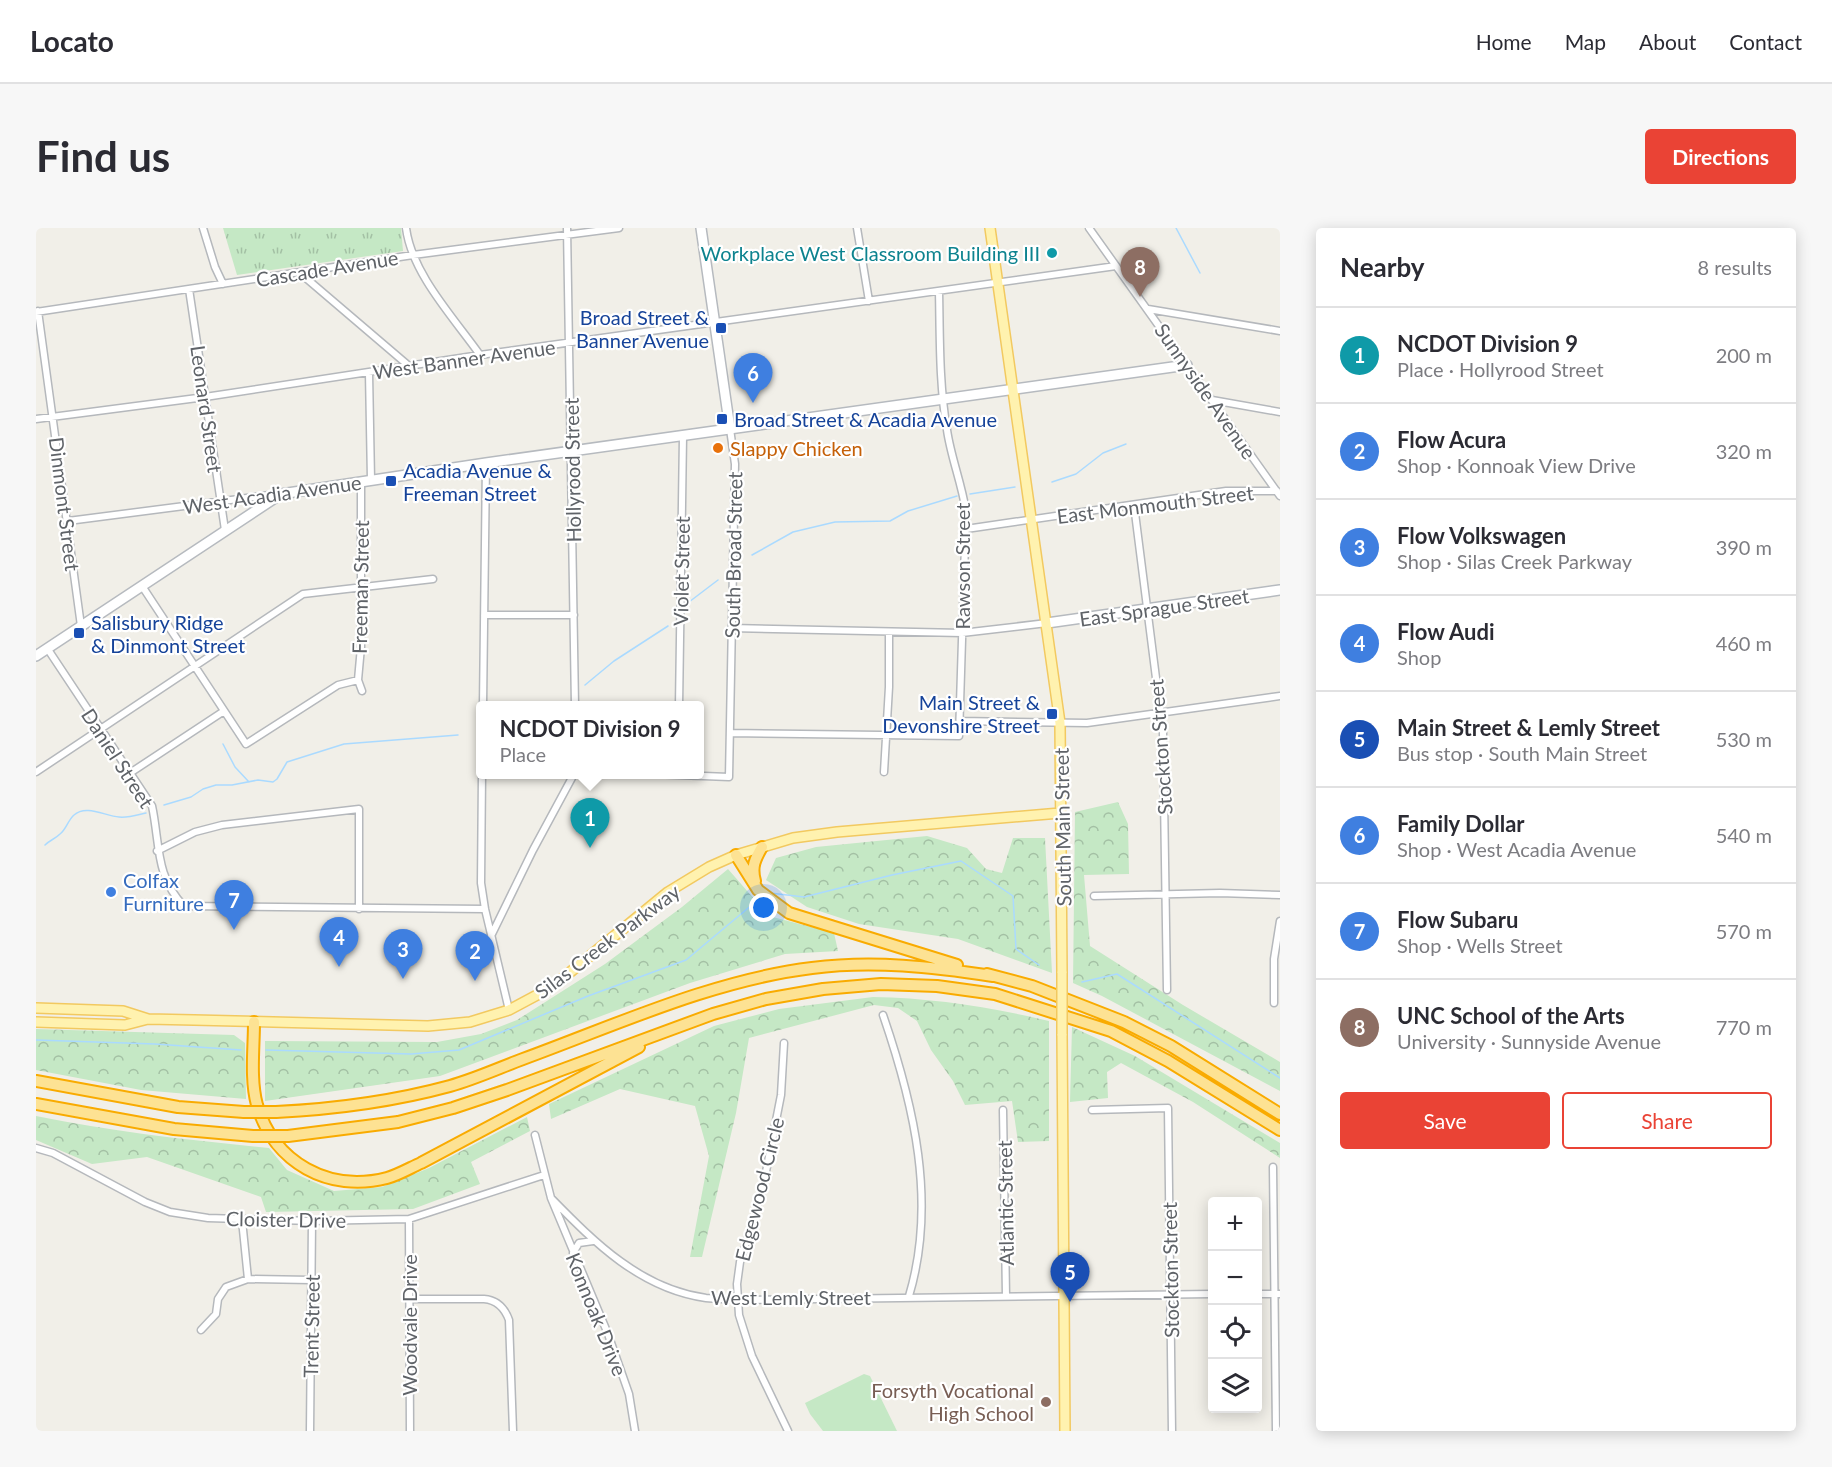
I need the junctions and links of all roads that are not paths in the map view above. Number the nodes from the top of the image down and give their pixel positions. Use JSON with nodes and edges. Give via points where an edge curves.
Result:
{"nodes":[{"id":1,"x":203,"y":228,"type":"edge"},
{"id":2,"x":406,"y":228,"type":"edge"},
{"id":3,"x":619,"y":228,"type":"edge"},
{"id":4,"x":701,"y":228,"type":"edge"},
{"id":5,"x":857,"y":228,"type":"edge"},
{"id":6,"x":990,"y":228,"type":"edge"},
{"id":7,"x":1089,"y":228,"type":"edge"},
{"id":8,"x":567,"y":231,"type":"edge"},
{"id":9,"x":413,"y":255,"type":"junction"},
{"id":10,"x":1116,"y":266,"type":"junction"},
{"id":11,"x":300,"y":273,"type":"junction"},
{"id":12,"x":998,"y":283,"type":"junction"},
{"id":13,"x":223,"y":284,"type":"junction"},
{"id":14,"x":189,"y":289,"type":"junction"},
{"id":15,"x":939,"y":291,"type":"junction"},
{"id":16,"x":869,"y":301,"type":"junction"},
{"id":17,"x":1148,"y":309,"type":"junction"},
{"id":18,"x":37,"y":311,"type":"edge"},
{"id":19,"x":715,"y":323,"type":"junction"},
{"id":20,"x":1280,"y":331,"type":"edge"},
{"id":21,"x":570,"y":344,"type":"junction"},
{"id":22,"x":480,"y":355,"type":"junction"},
{"id":23,"x":1187,"y":365,"type":"junction"},
{"id":24,"x":410,"y":366,"type":"junction"},
{"id":25,"x":369,"y":373,"type":"junction"},
{"id":26,"x":1012,"y":389,"type":"junction"},
{"id":27,"x":205,"y":397,"type":"junction"},
{"id":28,"x":942,"y":399,"type":"junction"},
{"id":29,"x":1212,"y":400,"type":"junction"},
{"id":30,"x":1280,"y":412,"type":"edge"},
{"id":31,"x":54,"y":416,"type":"junction"},
{"id":32,"x":36,"y":419,"type":"edge"},
{"id":33,"x":730,"y":429,"type":"junction"},
{"id":34,"x":683,"y":436,"type":"junction"},
{"id":35,"x":571,"y":452,"type":"junction"},
{"id":36,"x":486,"y":463,"type":"junction"},
{"id":37,"x":371,"y":480,"type":"junction"},
{"id":38,"x":361,"y":481,"type":"junction"},
{"id":39,"x":1279,"y":493,"type":"edge"},
{"id":40,"x":281,"y":494,"type":"junction"},
{"id":41,"x":220,"y":501,"type":"junction"},
{"id":42,"x":1134,"y":504,"type":"junction"},
{"id":43,"x":1030,"y":519,"type":"junction"},
{"id":44,"x":68,"y":521,"type":"junction"},
{"id":45,"x":966,"y":529,"type":"junction"},
{"id":46,"x":225,"y":530,"type":"junction"},
{"id":47,"x":433,"y":579,"type":"dead end"},
{"id":48,"x":142,"y":586,"type":"junction"},
{"id":49,"x":362,"y":586,"type":"junction"},
{"id":50,"x":1280,"y":590,"type":"edge"},
{"id":51,"x":1148,"y":610,"type":"junction"},
{"id":52,"x":484,"y":615,"type":"junction"},
{"id":53,"x":574,"y":615,"type":"junction"},
{"id":54,"x":1047,"y":623,"type":"junction"},
{"id":55,"x":81,"y":626,"type":"junction"},
{"id":56,"x":731,"y":628,"type":"junction"},
{"id":57,"x":889,"y":632,"type":"junction"},
{"id":58,"x":962,"y":633,"type":"junction"},
{"id":59,"x":47,"y":648,"type":"junction"},
{"id":60,"x":36,"y":656,"type":"edge"},
{"id":61,"x":195,"y":666,"type":"junction"},
{"id":62,"x":358,"y":680,"type":"junction"},
{"id":63,"x":362,"y":692,"type":"dead end"},
{"id":64,"x":1280,"y":696,"type":"edge"},
{"id":65,"x":483,"y":701,"type":"edge"},
{"id":66,"x":575,"y":701,"type":"edge"},
{"id":67,"x":679,"y":701,"type":"edge"},
{"id":68,"x":224,"y":711,"type":"junction"},
{"id":69,"x":1161,"y":714,"type":"junction"},
{"id":70,"x":960,"y":721,"type":"junction"},
{"id":71,"x":1060,"y":723,"type":"junction"},
{"id":72,"x":100,"y":729,"type":"junction"},
{"id":73,"x":730,"y":733,"type":"junction"},
{"id":74,"x":885,"y":736,"type":"junction"},
{"id":75,"x":36,"y":772,"type":"edge"},
{"id":76,"x":884,"y":772,"type":"dead end"},
{"id":77,"x":130,"y":773,"type":"junction"},
{"id":78,"x":704,"y":776,"type":"edge"},
{"id":79,"x":482,"y":779,"type":"edge"},
{"id":80,"x":571,"y":779,"type":"edge"},
{"id":81,"x":1060,"y":813,"type":"junction"},
{"id":82,"x":762,"y":847,"type":"junction"},
{"id":83,"x":157,"y":851,"type":"junction"},
{"id":84,"x":736,"y":855,"type":"junction"},
{"id":85,"x":758,"y":890,"type":"junction"},
{"id":86,"x":1167,"y":894,"type":"junction"},
{"id":87,"x":1280,"y":895,"type":"edge"},
{"id":88,"x":1094,"y":896,"type":"dead end"},
{"id":89,"x":359,"y":909,"type":"junction"},
{"id":90,"x":484,"y":909,"type":"junction"},
{"id":91,"x":1280,"y":921,"type":"edge"},
{"id":92,"x":490,"y":936,"type":"junction"},
{"id":93,"x":993,"y":976,"type":"junction"},
{"id":94,"x":1167,"y":990,"type":"dead end"},
{"id":95,"x":1274,"y":1003,"type":"dead end"},
{"id":96,"x":36,"y":1008,"type":"edge"},
{"id":97,"x":509,"y":1010,"type":"junction"},
{"id":98,"x":883,"y":1015,"type":"dead end"},
{"id":99,"x":148,"y":1019,"type":"junction"},
{"id":100,"x":36,"y":1022,"type":"edge"},
{"id":101,"x":254,"y":1022,"type":"junction"},
{"id":102,"x":676,"y":1027,"type":"junction"},
{"id":103,"x":784,"y":1043,"type":"dead end"},
{"id":104,"x":36,"y":1081,"type":"edge"},
{"id":105,"x":36,"y":1104,"type":"edge"},
{"id":106,"x":1003,"y":1110,"type":"dead end"},
{"id":107,"x":1092,"y":1110,"type":"dead end"},
{"id":108,"x":1280,"y":1114,"type":"edge"},
{"id":109,"x":1280,"y":1130,"type":"edge"},
{"id":110,"x":535,"y":1136,"type":"dead end"},
{"id":111,"x":36,"y":1148,"type":"edge"},
{"id":112,"x":1273,"y":1167,"type":"dead end"},
{"id":113,"x":544,"y":1175,"type":"junction"},
{"id":114,"x":551,"y":1198,"type":"junction"},
{"id":115,"x":409,"y":1219,"type":"junction"},
{"id":116,"x":242,"y":1220,"type":"junction"},
{"id":117,"x":312,"y":1221,"type":"junction"},
{"id":118,"x":593,"y":1240,"type":"junction"},
{"id":119,"x":573,"y":1253,"type":"junction"},
{"id":120,"x":247,"y":1277,"type":"junction"},
{"id":121,"x":311,"y":1280,"type":"junction"},
{"id":122,"x":1170,"y":1294,"type":"junction"},
{"id":123,"x":1208,"y":1294,"type":"edge"},
{"id":124,"x":1277,"y":1294,"type":"edge"},
{"id":125,"x":1064,"y":1295,"type":"junction"},
{"id":126,"x":909,"y":1296,"type":"junction"},
{"id":127,"x":1006,"y":1296,"type":"junction"},
{"id":128,"x":409,"y":1299,"type":"junction"},
{"id":129,"x":738,"y":1300,"type":"junction"},
{"id":130,"x":201,"y":1330,"type":"dead end"},
{"id":131,"x":310,"y":1431,"type":"edge"},
{"id":132,"x":410,"y":1431,"type":"edge"},
{"id":133,"x":513,"y":1431,"type":"edge"},
{"id":134,"x":635,"y":1431,"type":"edge"},
{"id":135,"x":788,"y":1431,"type":"edge"},
{"id":136,"x":1065,"y":1431,"type":"edge"},
{"id":137,"x":1172,"y":1431,"type":"edge"},
{"id":138,"x":1276,"y":1431,"type":"edge"}],
"edges":[{"from":1,"to":13,"type":"street"},
{"from":2,"to":9,"type":"street"},
{"from":3,"to":8,"type":"street","name":"Cascade Avenue"},
{"from":4,"to":19,"type":"street","name":"South Broad Street"},
{"from":5,"to":16,"type":"street"},
{"from":6,"to":12,"type":"main road","name":"South Main Street"},
{"from":7,"to":10,"type":"street","name":"Sunnyside Avenue"},
{"from":8,"to":9,"type":"street","name":"Cascade Avenue"},
{"from":8,"to":21,"type":"street","name":"Hollyrood Street"},
{"from":9,"to":11,"type":"street","name":"Cascade Avenue"},
{"from":9,"to":22,"type":"street"},
{"from":10,"to":12,"type":"street","name":"West Banner Avenue"},
{"from":10,"to":17,"type":"street","name":"Sunnyside Avenue"},
{"from":11,"to":13,"type":"street","name":"Cascade Avenue"},
{"from":11,"to":24,"type":"street"},
{"from":12,"to":15,"type":"street","name":"West Banner Avenue"},
{"from":12,"to":26,"type":"main road","name":"South Main Street"},
{"from":13,"to":14,"type":"street","name":"Cascade Avenue"},
{"from":14,"to":18,"type":"street","name":"Cascade Avenue"},
{"from":14,"to":27,"type":"street","name":"Leonard Street"},
{"from":15,"to":16,"type":"street","name":"West Banner Avenue"},
{"from":15,"to":28,"type":"street","name":"Rawson Street"},
{"from":16,"to":19,"type":"street","name":"West Banner Avenue"},
{"from":17,"to":20,"type":"street"},
{"from":17,"to":23,"type":"street","name":"Sunnyside Avenue"},
{"from":18,"to":31,"type":"street","name":"Dinmont Street"},
{"from":19,"to":21,"type":"street","name":"West Banner Avenue"},
{"from":19,"to":33,"type":"street","name":"South Broad Street"},
{"from":21,"to":22,"type":"street","name":"West Banner Avenue"},
{"from":21,"to":35,"type":"street","name":"Hollyrood Street"},
{"from":22,"to":24,"type":"street","name":"West Banner Avenue"},
{"from":23,"to":26,"type":"street","name":"West Acadia Avenue"},
{"from":23,"to":29,"type":"street","name":"Sunnyside Avenue"},
{"from":24,"to":25,"type":"street","name":"West Banner Avenue"},
{"from":25,"to":27,"type":"street","name":"West Banner Avenue"},
{"from":25,"to":37,"type":"street"},
{"from":26,"to":28,"type":"street","name":"West Acadia Avenue"},
{"from":26,"to":43,"type":"main road","name":"South Main Street"},
{"from":27,"to":31,"type":"street","name":"West Banner Avenue"},
{"from":27,"to":41,"type":"street","name":"Leonard Street"},
{"from":28,"to":33,"type":"street","name":"West Acadia Avenue"},
{"from":28,"to":45,"type":"street","name":"Rawson Street","via":[[951,452],[964,495]]},
{"from":29,"to":30,"type":"street"},
{"from":29,"to":39,"type":"street","name":"Sunnyside Avenue"},
{"from":31,"to":32,"type":"street","name":"West Banner Avenue"},
{"from":31,"to":44,"type":"street","name":"Dinmont Street"},
{"from":33,"to":34,"type":"street","name":"West Acadia Avenue"},
{"from":33,"to":56,"type":"street","name":"South Broad Street","via":[[735,464]]},
{"from":34,"to":35,"type":"street","name":"West Acadia Avenue"},
{"from":34,"to":67,"type":"street","name":"Violet Street"},
{"from":35,"to":36,"type":"street","name":"West Acadia Avenue"},
{"from":35,"to":53,"type":"street","name":"Hollyrood Street"},
{"from":36,"to":37,"type":"street","name":"West Acadia Avenue"},
{"from":36,"to":52,"type":"street"},
{"from":37,"to":38,"type":"street","name":"West Acadia Avenue"},
{"from":38,"to":40,"type":"street","name":"West Acadia Avenue"},
{"from":38,"to":49,"type":"street","name":"Freeman Street"},
{"from":39,"to":42,"type":"street","name":"East Monmouth Street","via":[[1226,491]]},
{"from":40,"to":41,"type":"street","name":"West Acadia Avenue"},
{"from":40,"to":46,"type":"street"},
{"from":41,"to":44,"type":"street","name":"West Acadia Avenue"},
{"from":41,"to":46,"type":"street","name":"Leonard Street"},
{"from":42,"to":43,"type":"street","name":"East Monmouth Street"},
{"from":42,"to":51,"type":"street","name":"Stockton Street"},
{"from":43,"to":45,"type":"street","name":"East Monmouth Street"},
{"from":43,"to":54,"type":"main road","name":"South Main Street"},
{"from":44,"to":55,"type":"street","name":"Dinmont Street"},
{"from":45,"to":58,"type":"street","name":"Rawson Street"},
{"from":46,"to":48,"type":"street"},
{"from":47,"to":49,"type":"street"},
{"from":48,"to":55,"type":"street"},
{"from":48,"to":61,"type":"street"},
{"from":49,"to":61,"type":"street","via":[[303,594]]},
{"from":49,"to":62,"type":"street","name":"Freeman Street"},
{"from":50,"to":51,"type":"street","name":"East Sprague Street"},
{"from":51,"to":54,"type":"street","name":"East Sprague Street"},
{"from":51,"to":69,"type":"street","name":"Stockton Street"},
{"from":52,"to":53,"type":"street"},
{"from":52,"to":65,"type":"street"},
{"from":53,"to":66,"type":"street","name":"Hollyrood Street"},
{"from":54,"to":58,"type":"street"},
{"from":54,"to":71,"type":"main road","name":"South Main Street"},
{"from":55,"to":59,"type":"street"},
{"from":56,"to":57,"type":"street"},
{"from":56,"to":73,"type":"street","name":"South Broad Street"},
{"from":57,"to":58,"type":"street"},
{"from":57,"to":74,"type":"street"},
{"from":58,"to":70,"type":"street","name":"Rawson Street"},
{"from":59,"to":60,"type":"street"},
{"from":59,"to":72,"type":"street","name":"Daniel Street"},
{"from":61,"to":68,"type":"street"},
{"from":61,"to":72,"type":"street"},
{"from":62,"to":63,"type":"street","name":"Freeman Street"},
{"from":62,"to":68,"type":"street","via":[[338,685],[246,744]]},
{"from":64,"to":69,"type":"street"},
{"from":68,"to":77,"type":"street"},
{"from":69,"to":71,"type":"street"},
{"from":69,"to":86,"type":"street","name":"Stockton Street"},
{"from":70,"to":71,"type":"street"},
{"from":70,"to":74,"type":"street","name":"Rawson Street","via":[[959,736]]},
{"from":71,"to":81,"type":"main road","name":"South Main Street"},
{"from":72,"to":75,"type":"street"},
{"from":72,"to":77,"type":"street","name":"Daniel Street"},
{"from":73,"to":74,"type":"street"},
{"from":73,"to":78,"type":"street","name":"South Broad Street","via":[[729,777]]},
{"from":74,"to":76,"type":"street"},
{"from":77,"to":83,"type":"street","name":"Daniel Street","via":[[152,806],[158,832]]},
{"from":79,"to":90,"type":"street"},
{"from":80,"to":92,"type":"street"},
{"from":81,"to":82,"type":"main road","name":"Silas Creek Parkway","via":[[837,832]]},
{"from":81,"to":125,"type":"main road","name":"South Main Street","bridge":true},
{"from":82,"to":84,"type":"main road","name":"Silas Creek Parkway"},
{"from":82,"to":85,"type":"highway","via":[[752,873]]},
{"from":83,"to":89,"type":"street","name":"Daniel Street","via":[[165,882],[183,906]]},
{"from":83,"to":89,"type":"street","via":[[195,832],[222,825],[359,809]]},
{"from":84,"to":85,"type":"highway"},
{"from":84,"to":97,"type":"main road","name":"Silas Creek Parkway","via":[[668,892],[552,987]]},
{"from":85,"to":93,"type":"highway","via":[[789,913]]},
{"from":86,"to":87,"type":"street"},
{"from":86,"to":88,"type":"street"},
{"from":86,"to":94,"type":"street","name":"Stockton Street"},
{"from":89,"to":90,"type":"street"},
{"from":90,"to":92,"type":"street"},
{"from":91,"to":95,"type":"street","via":[[1274,959]]},
{"from":92,"to":97,"type":"street"},
{"from":93,"to":104,"type":"highway","bridge":true,"via":[[925,966],[870,964],[754,978],[453,1085],[336,1109],[244,1112],[178,1107]]},
{"from":93,"to":108,"type":"highway","via":[[1032,986],[1124,1022],[1171,1046]]},
{"from":96,"to":99,"type":"main road","name":"Silas Creek Parkway","via":[[123,1011]]},
{"from":97,"to":101,"type":"main road","name":"Silas Creek Parkway","via":[[442,1026]]},
{"from":98,"to":126,"type":"street","via":[[912,1115],[922,1196],[921,1236]]},
{"from":99,"to":100,"type":"main road","name":"Silas Creek Parkway","via":[[125,1025]]},
{"from":99,"to":101,"type":"main road","name":"Silas Creek Parkway"},
{"from":101,"to":102,"type":"highway","via":[[256,1103],[266,1130],[286,1156],[306,1170],[348,1182],[387,1178],[421,1163]]},
{"from":102,"to":105,"type":"highway","bridge":true,"via":[[453,1108],[398,1122],[288,1136],[174,1129]]},
{"from":102,"to":109,"type":"highway","via":[[766,999],[823,989],[881,984],[994,994],[1111,1031]]},
{"from":103,"to":129,"type":"street","name":"Edgewood Circle","via":[[781,1095],[763,1186],[740,1262]]},
{"from":106,"to":127,"type":"street","name":"Atlantic Street"},
{"from":107,"to":122,"type":"street","name":"Stockton Street","via":[[1168,1108]]},
{"from":110,"to":113,"type":"street","name":"Konnoak Drive"},
{"from":111,"to":116,"type":"street","name":"Cloister Drive","via":[[170,1212]]},
{"from":112,"to":124,"type":"street"},
{"from":113,"to":114,"type":"street","name":"Konnoak Drive"},
{"from":113,"to":115,"type":"street","name":"Cloister Drive"},
{"from":114,"to":118,"type":"street","name":"West Lemly Street"},
{"from":114,"to":119,"type":"street","name":"Konnoak Drive"},
{"from":115,"to":117,"type":"street","name":"Cloister Drive"},
{"from":115,"to":128,"type":"street","name":"Woodvale Drive"},
{"from":116,"to":117,"type":"street","name":"Cloister Drive"},
{"from":116,"to":120,"type":"street"},
{"from":117,"to":121,"type":"street","name":"Trent Street"},
{"from":118,"to":119,"type":"street","via":[[579,1243]]},
{"from":118,"to":129,"type":"street","name":"West Lemly Street","via":[[621,1264],[652,1281],[704,1298]]},
{"from":119,"to":134,"type":"street","name":"Konnoak Drive","via":[[612,1343],[629,1394]]},
{"from":120,"to":121,"type":"street"},
{"from":120,"to":130,"type":"street","via":[[226,1287],[218,1299],[216,1314]]},
{"from":121,"to":131,"type":"street","name":"Trent Street"},
{"from":122,"to":123,"type":"street","name":"West Lemly Street"},
{"from":122,"to":125,"type":"street","name":"West Lemly Street"},
{"from":122,"to":137,"type":"street","name":"Stockton Street"},
{"from":124,"to":138,"type":"street"},
{"from":125,"to":127,"type":"street","name":"West Lemly Street"},
{"from":125,"to":136,"type":"main road","name":"South Main Street"},
{"from":126,"to":127,"type":"street","name":"West Lemly Street"},
{"from":126,"to":129,"type":"street","name":"West Lemly Street"},
{"from":128,"to":132,"type":"street","name":"Woodvale Drive"},
{"from":128,"to":133,"type":"street","via":[[493,1300],[504,1310],[509,1320]]},
{"from":129,"to":135,"type":"street","name":"Edgewood Circle","via":[[752,1356]]}]}
